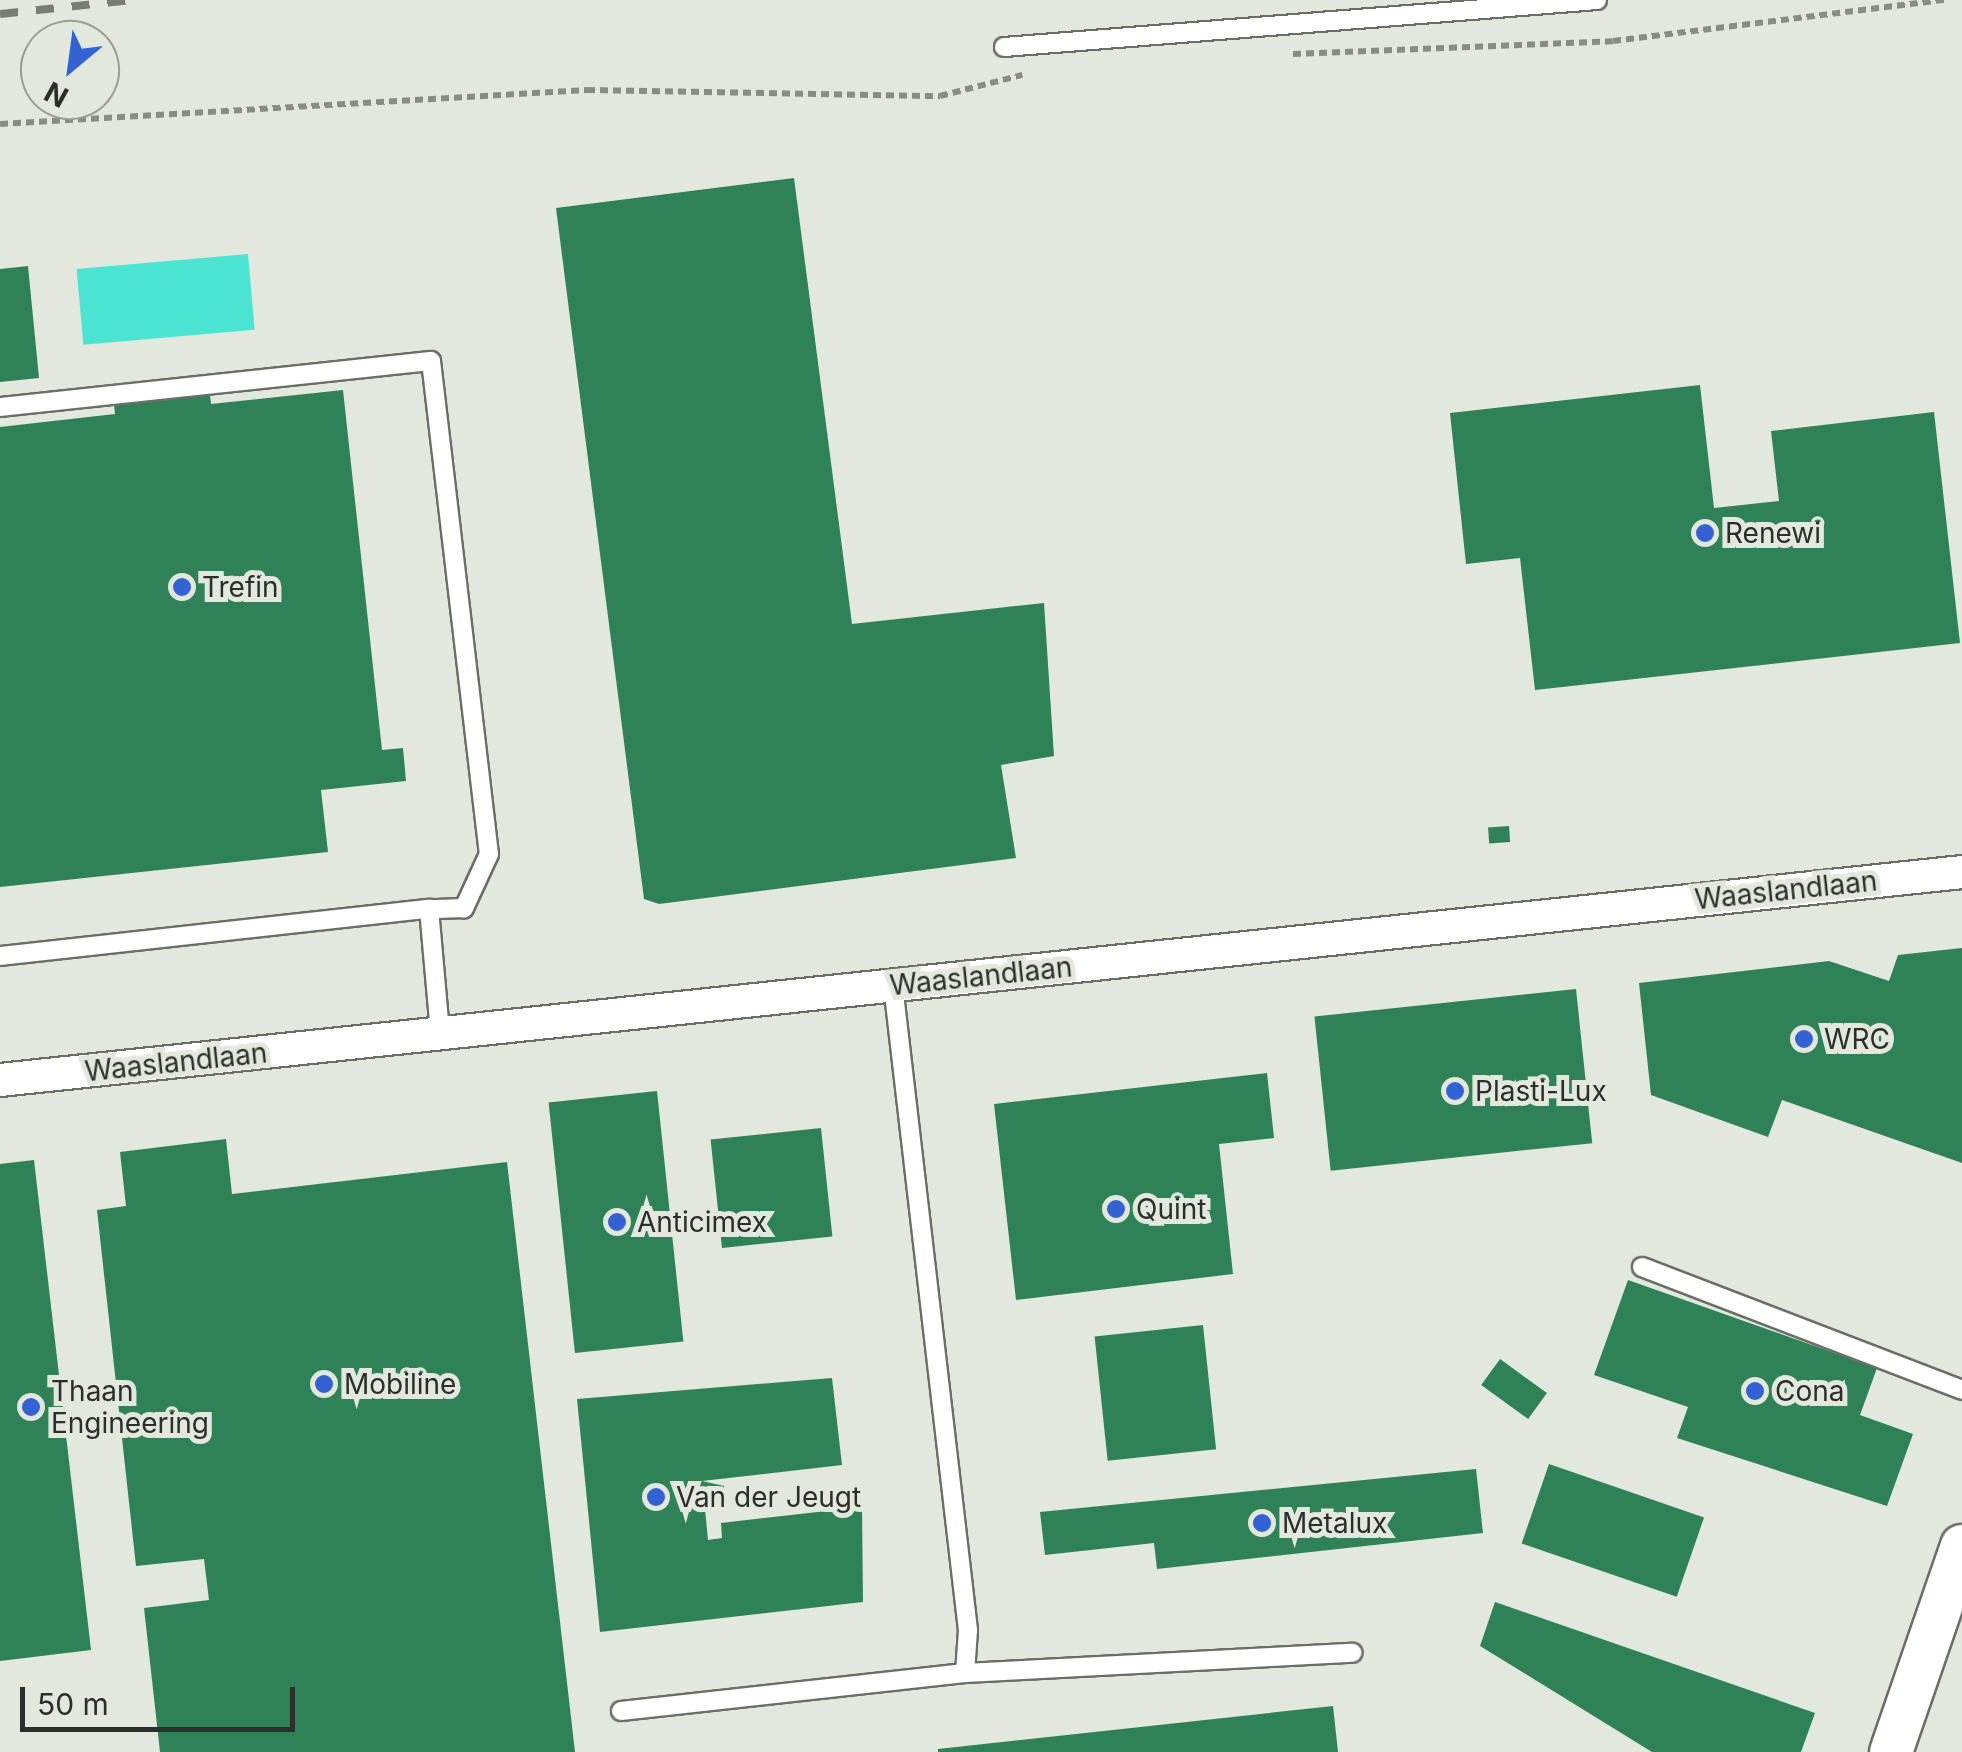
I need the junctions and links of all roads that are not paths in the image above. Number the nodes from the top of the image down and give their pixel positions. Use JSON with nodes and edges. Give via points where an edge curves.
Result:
{"nodes":[{"id":1,"x":1597,"y":0,"type":"edge"},
{"id":2,"x":1004,"y":47,"type":"dead end"},
{"id":3,"x":0,"y":407,"type":"edge"},
{"id":4,"x":1962,"y":872,"type":"edge"},
{"id":5,"x":429,"y":910,"type":"junction"},
{"id":6,"x":0,"y":956,"type":"edge"},
{"id":7,"x":893,"y":985,"type":"junction"},
{"id":8,"x":440,"y":1033,"type":"junction"},
{"id":9,"x":0,"y":1080,"type":"edge"},
{"id":10,"x":1642,"y":1267,"type":"dead end"},
{"id":11,"x":1962,"y":1390,"type":"edge"},
{"id":12,"x":1962,"y":1546,"type":"edge"},
{"id":13,"x":1352,"y":1653,"type":"dead end"},
{"id":14,"x":964,"y":1674,"type":"junction"},
{"id":15,"x":622,"y":1710,"type":"dead end"},
{"id":16,"x":1891,"y":1752,"type":"edge"}],
"edges":[{"from":1,"to":2,"type":"lane"},
{"from":3,"to":5,"type":"lane","via":[[432,360],[490,854],[464,908]]},
{"from":4,"to":7,"type":"street","name":"Waaslandlaan"},
{"from":5,"to":6,"type":"lane"},
{"from":5,"to":8,"type":"lane"},
{"from":7,"to":8,"type":"street","name":"Waaslandlaan"},
{"from":7,"to":14,"type":"lane","via":[[968,1630]]},
{"from":8,"to":9,"type":"street","name":"Waaslandlaan"},
{"from":10,"to":11,"type":"lane"},
{"from":12,"to":16,"type":"street"},
{"from":13,"to":14,"type":"lane"},
{"from":14,"to":15,"type":"lane"}]}
